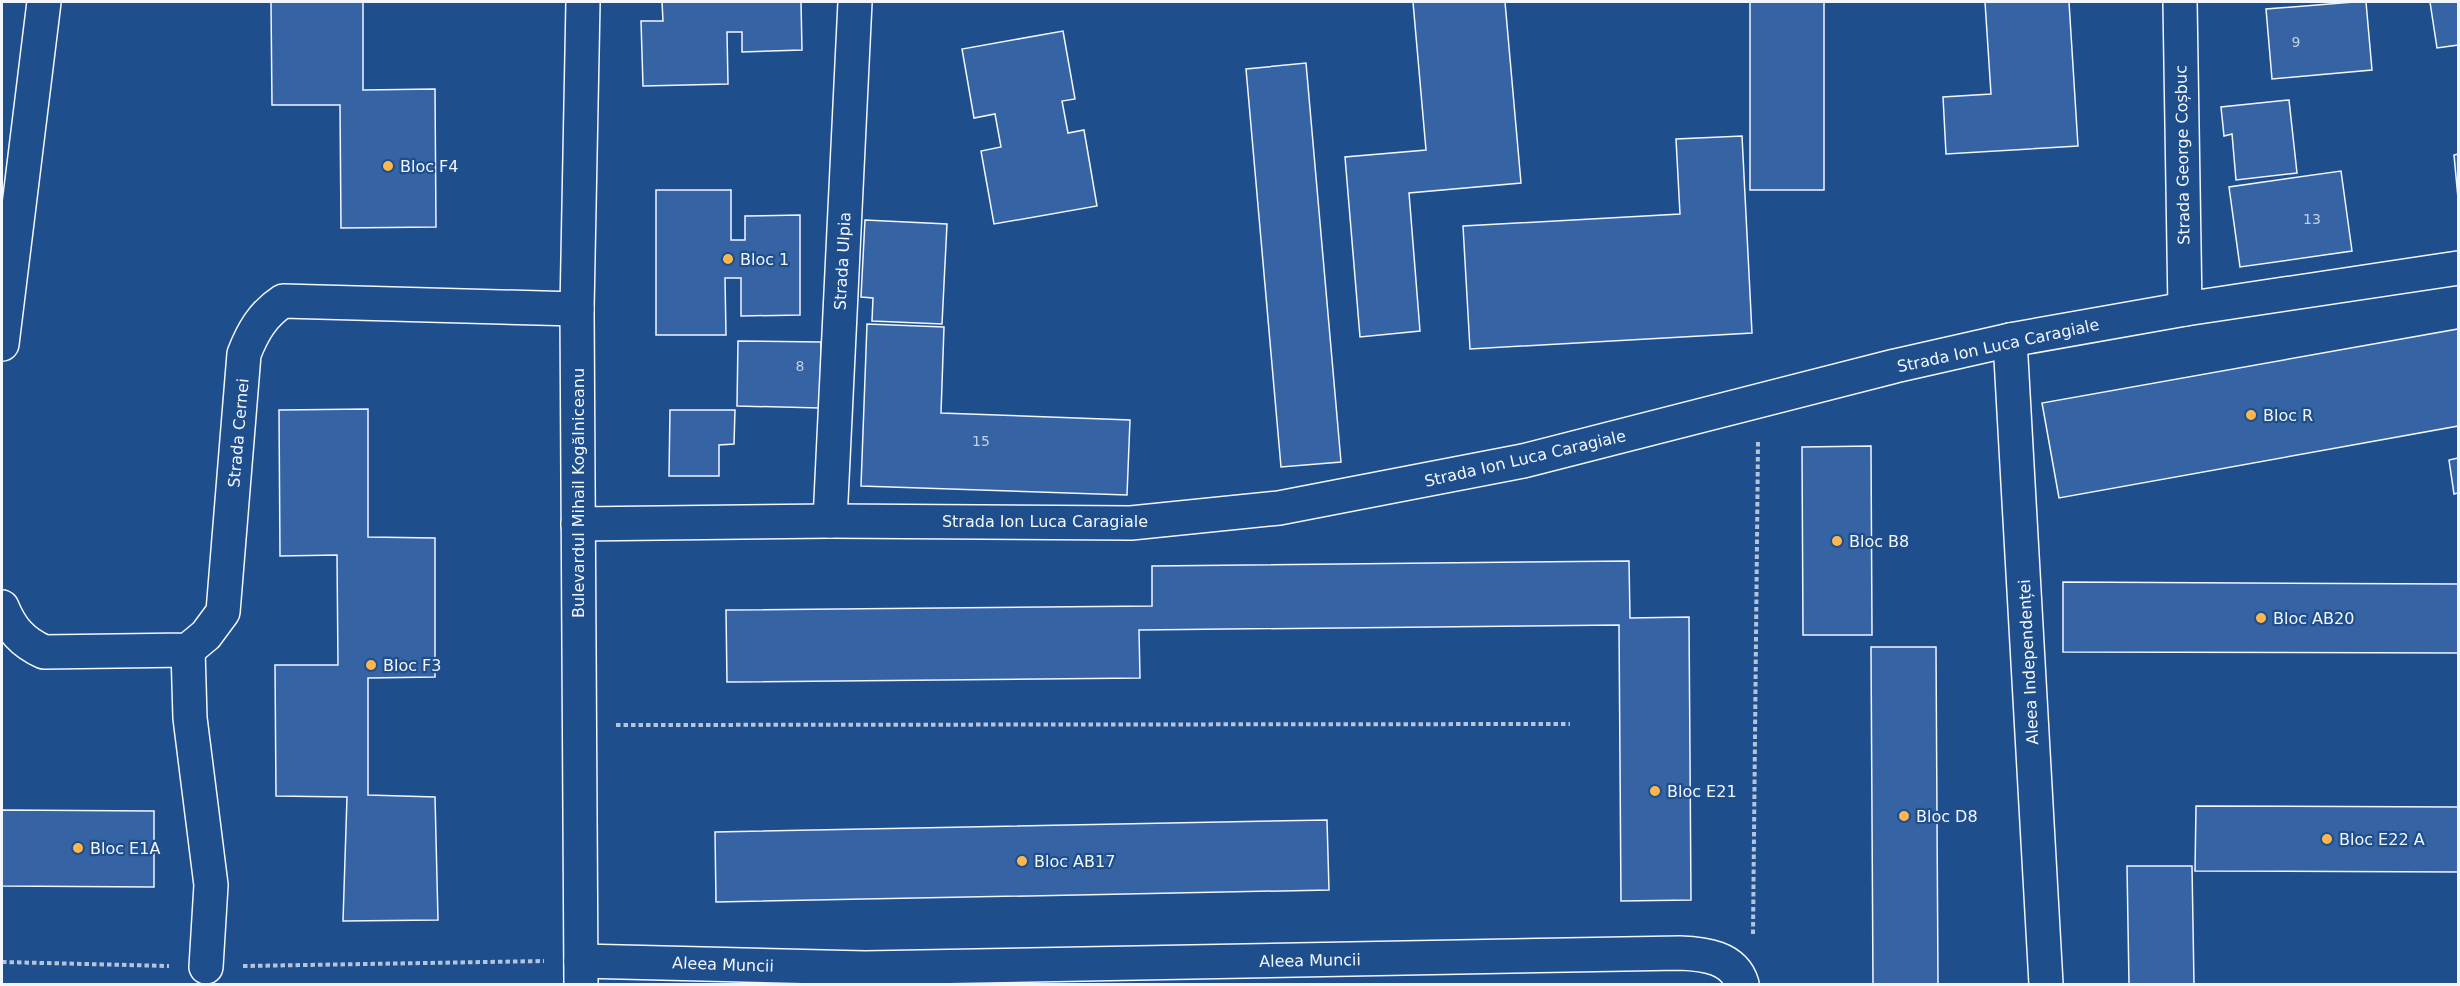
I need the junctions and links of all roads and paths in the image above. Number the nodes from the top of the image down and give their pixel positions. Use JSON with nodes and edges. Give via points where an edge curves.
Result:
{"nodes":[{"id":1,"x":45,"y":2,"type":"edge"},
{"id":2,"x":583,"y":2,"type":"edge"},
{"id":3,"x":855,"y":2,"type":"edge"},
{"id":4,"x":2180,"y":2,"type":"edge"},
{"id":5,"x":2458,"y":268,"type":"edge"},
{"id":6,"x":577,"y":309,"type":"junction"},
{"id":7,"x":2185,"y":309,"type":"junction"},
{"id":8,"x":2010,"y":340,"type":"junction"},
{"id":9,"x":2,"y":344,"type":"edge"},
{"id":10,"x":1758,"y":401,"type":"junction"},
{"id":11,"x":830,"y":521,"type":"junction"},
{"id":12,"x":578,"y":524,"type":"junction"},
{"id":13,"x":2,"y":607,"type":"edge"},
{"id":14,"x":188,"y":650,"type":"junction"},
{"id":15,"x":1570,"y":724,"type":"dead end"},
{"id":16,"x":580,"y":725,"type":"junction"},
{"id":17,"x":2,"y":962,"type":"edge"},
{"id":18,"x":206,"y":967,"type":"junction"},
{"id":19,"x":581,"y":972,"type":"edge"},
{"id":20,"x":865,"y":976,"type":"edge"},
{"id":21,"x":1741,"y":982,"type":"edge"},
{"id":22,"x":2046,"y":984,"type":"edge"}],
"edges":[{"from":1,"to":9,"type":"street"},
{"from":2,"to":6,"type":"street","name":"Bulevardul Mihail Kogălniceanu"},
{"from":3,"to":11,"type":"street","name":"Strada Ulpia"},
{"from":4,"to":7,"type":"street","name":"Strada George Coșbuc"},
{"from":5,"to":7,"type":"street","name":"Strada Ion Luca Caragiale"},
{"from":6,"to":12,"type":"street","name":"Bulevardul Mihail Kogălniceanu"},
{"from":6,"to":14,"type":"street","name":"Strada Cernei","via":[[283,301],[270,310],[251,336],[244,354],[223,612],[206,635]]},
{"from":7,"to":8,"type":"street","name":"Strada Ion Luca Caragiale"},
{"from":8,"to":10,"type":"street","name":"Strada Ion Luca Caragiale"},
{"from":8,"to":22,"type":"street","name":"Aleea Independenței"},
{"from":10,"to":11,"type":"street","name":"Strada Ion Luca Caragiale","via":[[1523,461],[1279,508],[1131,523]]},
{"from":10,"to":21,"type":"path","via":[[1752,952]]},
{"from":11,"to":12,"type":"street","name":"Strada Ion Luca Caragiale"},
{"from":12,"to":16,"type":"street","name":"Bulevardul Mihail Kogălniceanu"},
{"from":13,"to":14,"type":"street","via":[[10,627],[28,645],[44,652]]},
{"from":14,"to":18,"type":"street","via":[[190,718],[211,885]]},
{"from":15,"to":16,"type":"path"},
{"from":16,"to":19,"type":"street","name":"Bulevardul Mihail Kogălniceanu"},
{"from":17,"to":18,"type":"path"},
{"from":18,"to":19,"type":"path"},
{"from":19,"to":20,"type":"street","name":"Aleea Muncii"},
{"from":20,"to":21,"type":"street","name":"Aleea Muncii","via":[[1680,953],[1704,954],[1725,961]]}]}
